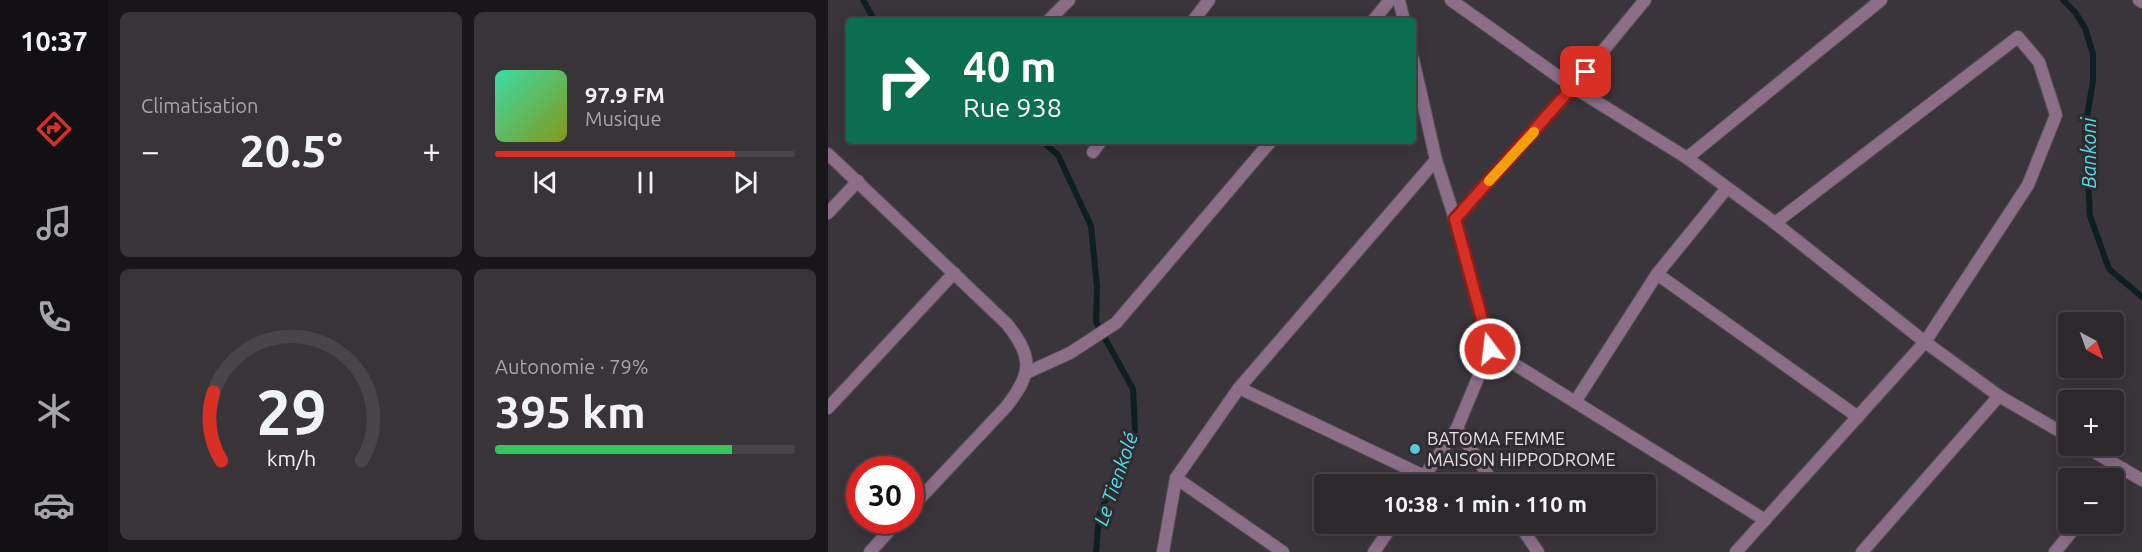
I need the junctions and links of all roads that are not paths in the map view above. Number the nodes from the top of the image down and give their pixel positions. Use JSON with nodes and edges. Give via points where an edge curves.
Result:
{"nodes":[{"id":1,"x":1069,"y":0,"type":"edge"},
{"id":2,"x":1209,"y":0,"type":"edge"},
{"id":3,"x":1390,"y":0,"type":"edge"},
{"id":4,"x":1400,"y":0,"type":"edge"},
{"id":5,"x":1451,"y":0,"type":"edge"},
{"id":6,"x":1645,"y":0,"type":"edge"},
{"id":7,"x":1881,"y":0,"type":"edge"},
{"id":8,"x":1051,"y":18,"type":"edge"},
{"id":9,"x":1195,"y":18,"type":"edge"},
{"id":10,"x":1375,"y":18,"type":"edge"},
{"id":11,"x":1403,"y":18,"type":"edge"},
{"id":12,"x":1416,"y":72,"type":"edge"},
{"id":13,"x":1573,"y":87,"type":"junction"},
{"id":14,"x":1099,"y":144,"type":"edge"},
{"id":15,"x":1268,"y":144,"type":"edge"},
{"id":16,"x":1093,"y":152,"type":"dead end"},
{"id":17,"x":828,"y":154,"type":"edge"},
{"id":18,"x":1687,"y":158,"type":"junction"},
{"id":19,"x":1436,"y":160,"type":"junction"},
{"id":20,"x":858,"y":181,"type":"junction"},
{"id":21,"x":1727,"y":188,"type":"junction"},
{"id":22,"x":828,"y":213,"type":"edge"},
{"id":23,"x":1455,"y":219,"type":"junction"},
{"id":24,"x":1775,"y":223,"type":"junction"},
{"id":25,"x":954,"y":273,"type":"junction"},
{"id":26,"x":1657,"y":274,"type":"junction"},
{"id":27,"x":1925,"y":342,"type":"junction"},
{"id":28,"x":1490,"y":349,"type":"junction"},
{"id":29,"x":1026,"y":373,"type":"junction"},
{"id":30,"x":1239,"y":388,"type":"junction"},
{"id":31,"x":1999,"y":396,"type":"junction"},
{"id":32,"x":1575,"y":402,"type":"junction"},
{"id":33,"x":828,"y":408,"type":"edge"},
{"id":34,"x":1858,"y":417,"type":"junction"},
{"id":35,"x":1457,"y":428,"type":"junction"},
{"id":36,"x":2058,"y":430,"type":"edge"},
{"id":37,"x":2101,"y":456,"type":"edge"},
{"id":38,"x":2122,"y":468,"type":"edge"},
{"id":39,"x":2124,"y":469,"type":"edge"},
{"id":40,"x":1409,"y":474,"type":"edge"},
{"id":41,"x":1425,"y":474,"type":"edge"},
{"id":42,"x":1487,"y":474,"type":"edge"},
{"id":43,"x":1176,"y":478,"type":"junction"},
{"id":44,"x":2142,"y":480,"type":"edge"},
{"id":45,"x":924,"y":493,"type":"edge"},
{"id":46,"x":1765,"y":520,"type":"junction"},
{"id":47,"x":886,"y":534,"type":"edge"},
{"id":48,"x":1386,"y":534,"type":"edge"},
{"id":49,"x":1526,"y":534,"type":"edge"},
{"id":50,"x":2070,"y":534,"type":"edge"},
{"id":51,"x":870,"y":552,"type":"edge"},
{"id":52,"x":1162,"y":552,"type":"edge"},
{"id":53,"x":1283,"y":552,"type":"edge"},
{"id":54,"x":1374,"y":552,"type":"edge"},
{"id":55,"x":1538,"y":552,"type":"edge"},
{"id":56,"x":1736,"y":552,"type":"edge"},
{"id":57,"x":1862,"y":552,"type":"edge"},
{"id":58,"x":2055,"y":552,"type":"edge"}],
"edges":[{"from":1,"to":8,"type":"street"},
{"from":2,"to":9,"type":"street"},
{"from":3,"to":10,"type":"street"},
{"from":4,"to":11,"type":"street"},
{"from":5,"to":13,"type":"street"},
{"from":6,"to":13,"type":"street"},
{"from":7,"to":18,"type":"street"},
{"from":12,"to":19,"type":"street"},
{"from":13,"to":18,"type":"street"},
{"from":13,"to":23,"type":"street"},
{"from":14,"to":16,"type":"street"},
{"from":15,"to":29,"type":"street","via":[[1116,323],[1070,353]]},
{"from":17,"to":20,"type":"street"},
{"from":18,"to":21,"type":"street"},
{"from":19,"to":23,"type":"street"},
{"from":19,"to":30,"type":"street"},
{"from":20,"to":22,"type":"street"},
{"from":20,"to":25,"type":"street"},
{"from":21,"to":24,"type":"street"},
{"from":21,"to":26,"type":"street"},
{"from":23,"to":28,"type":"street"},
{"from":24,"to":27,"type":"street"},
{"from":24,"to":27,"type":"street","via":[[2018,37],[2039,62],[2056,115],[2028,185]]},
{"from":25,"to":29,"type":"street","via":[[1021,342]]},
{"from":25,"to":33,"type":"street"},
{"from":26,"to":32,"type":"street"},
{"from":26,"to":34,"type":"street"},
{"from":27,"to":31,"type":"street"},
{"from":27,"to":34,"type":"street"},
{"from":28,"to":32,"type":"street"},
{"from":28,"to":35,"type":"street"},
{"from":29,"to":45,"type":"street","via":[[1020,390],[1006,407]]},
{"from":30,"to":40,"type":"street"},
{"from":30,"to":43,"type":"street"},
{"from":31,"to":36,"type":"street"},
{"from":31,"to":57,"type":"street"},
{"from":32,"to":46,"type":"street"},
{"from":34,"to":46,"type":"street"},
{"from":35,"to":41,"type":"street"},
{"from":35,"to":42,"type":"street"},
{"from":37,"to":38,"type":"street"},
{"from":39,"to":44,"type":"street"},
{"from":43,"to":52,"type":"street"},
{"from":43,"to":53,"type":"street"},
{"from":46,"to":56,"type":"street"},
{"from":47,"to":51,"type":"street"},
{"from":48,"to":54,"type":"street"},
{"from":49,"to":55,"type":"street"},
{"from":50,"to":58,"type":"street"}]}
